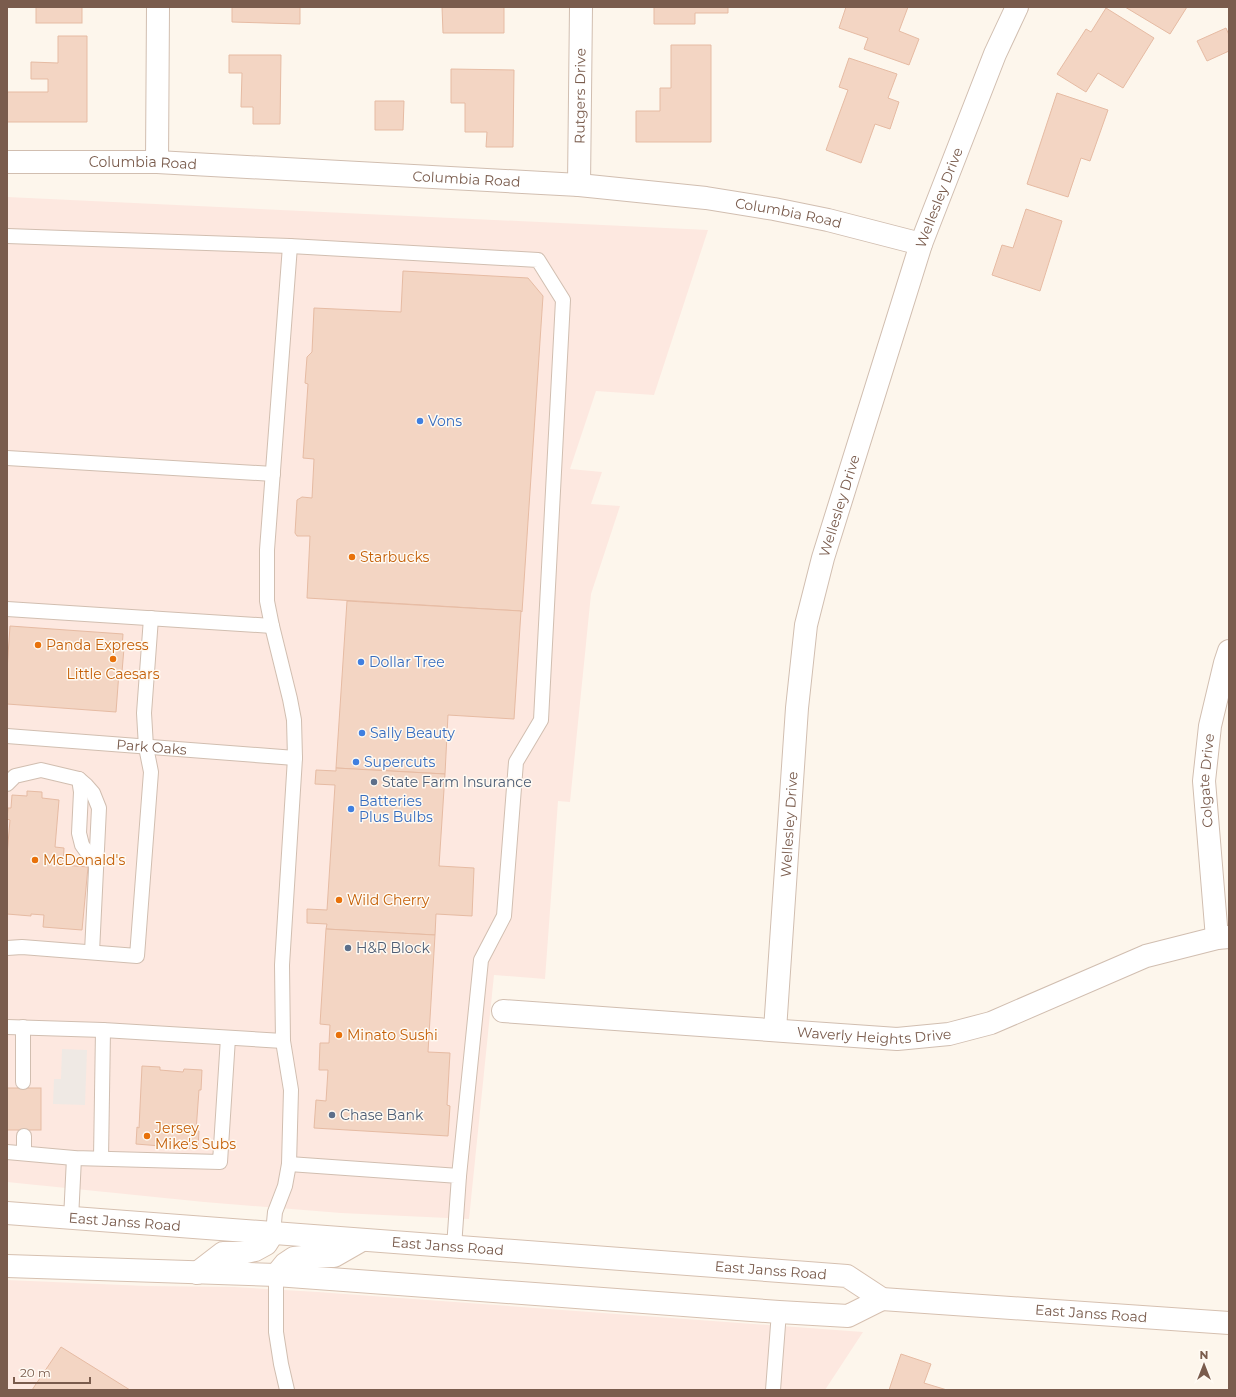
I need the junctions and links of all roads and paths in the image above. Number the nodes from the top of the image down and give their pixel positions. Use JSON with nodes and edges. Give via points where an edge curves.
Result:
{"nodes":[{"id":1,"x":158,"y":7,"type":"edge"},
{"id":2,"x":581,"y":7,"type":"edge"},
{"id":3,"x":1017,"y":7,"type":"edge"},
{"id":4,"x":7,"y":162,"type":"edge"},
{"id":5,"x":157,"y":162,"type":"junction"},
{"id":6,"x":579,"y":185,"type":"junction"},
{"id":7,"x":7,"y":236,"type":"edge"},
{"id":8,"x":921,"y":244,"type":"junction"},
{"id":9,"x":290,"y":246,"type":"junction"},
{"id":10,"x":7,"y":458,"type":"edge"},
{"id":11,"x":273,"y":474,"type":"junction"},
{"id":12,"x":7,"y":609,"type":"edge"},
{"id":13,"x":151,"y":618,"type":"junction"},
{"id":14,"x":272,"y":626,"type":"junction"},
{"id":15,"x":1229,"y":651,"type":"edge"},
{"id":16,"x":7,"y":736,"type":"edge"},
{"id":17,"x":146,"y":747,"type":"junction"},
{"id":18,"x":295,"y":758,"type":"junction"},
{"id":19,"x":79,"y":779,"type":"junction"},
{"id":20,"x":7,"y":784,"type":"edge"},
{"id":21,"x":96,"y":864,"type":"junction"},
{"id":22,"x":1223,"y":937,"type":"edge"},
{"id":23,"x":7,"y":948,"type":"edge"},
{"id":24,"x":92,"y":952,"type":"junction"},
{"id":25,"x":503,"y":1011,"type":"dead end"},
{"id":26,"x":7,"y":1027,"type":"edge"},
{"id":27,"x":23,"y":1027,"type":"junction"},
{"id":28,"x":103,"y":1030,"type":"junction"},
{"id":29,"x":775,"y":1030,"type":"junction"},
{"id":30,"x":228,"y":1038,"type":"junction"},
{"id":31,"x":283,"y":1041,"type":"junction"},
{"id":32,"x":23,"y":1086,"type":"dead end"},
{"id":33,"x":23,"y":1132,"type":"dead end"},
{"id":34,"x":7,"y":1152,"type":"edge"},
{"id":35,"x":24,"y":1153,"type":"junction"},
{"id":36,"x":74,"y":1158,"type":"junction"},
{"id":37,"x":101,"y":1158,"type":"junction"},
{"id":38,"x":289,"y":1164,"type":"junction"},
{"id":39,"x":459,"y":1176,"type":"junction"},
{"id":40,"x":7,"y":1214,"type":"edge"},
{"id":41,"x":71,"y":1219,"type":"junction"},
{"id":42,"x":273,"y":1233,"type":"junction"},
{"id":43,"x":362,"y":1240,"type":"junction"},
{"id":44,"x":454,"y":1247,"type":"junction"},
{"id":45,"x":7,"y":1266,"type":"edge"},
{"id":46,"x":197,"y":1273,"type":"junction"},
{"id":47,"x":276,"y":1275,"type":"junction"},
{"id":48,"x":882,"y":1299,"type":"junction"},
{"id":49,"x":779,"y":1312,"type":"junction"},
{"id":50,"x":1229,"y":1323,"type":"edge"},
{"id":51,"x":287,"y":1390,"type":"edge"},
{"id":52,"x":772,"y":1390,"type":"edge"}],
"edges":[{"from":1,"to":5,"type":"street"},
{"from":2,"to":6,"type":"street","name":"Rutgers Drive"},
{"from":3,"to":8,"type":"street","name":"Wellesley Drive","via":[[995,54]]},
{"from":4,"to":5,"type":"street","name":"Columbia Road"},
{"from":5,"to":6,"type":"street","name":"Columbia Road"},
{"from":6,"to":8,"type":"street","name":"Columbia Road","via":[[706,198],[774,209]]},
{"from":7,"to":9,"type":"lane"},
{"from":8,"to":29,"type":"street","name":"Wellesley Drive","via":[[823,558],[806,625],[797,708]]},
{"from":9,"to":11,"type":"lane"},
{"from":9,"to":39,"type":"lane","via":[[538,260],[564,300],[541,720],[516,762],[504,916],[481,960]]},
{"from":10,"to":11,"type":"lane"},
{"from":11,"to":14,"type":"lane","via":[[267,550],[267,601]]},
{"from":12,"to":13,"type":"lane"},
{"from":13,"to":14,"type":"lane"},
{"from":13,"to":17,"type":"lane","via":[[144,713]]},
{"from":14,"to":18,"type":"lane","via":[[294,720]]},
{"from":15,"to":22,"type":"street","name":"Colgate Drive","via":[[1210,726],[1204,781]]},
{"from":16,"to":17,"type":"lane","name":"Park Oaks"},
{"from":17,"to":18,"type":"lane","name":"Park Oaks"},
{"from":17,"to":24,"type":"lane","via":[[150,772],[137,956]]},
{"from":18,"to":31,"type":"lane","via":[[282,965]]},
{"from":19,"to":20,"type":"lane","via":[[41,770],[15,776]]},
{"from":19,"to":21,"type":"lane","via":[[79,833],[82,845]]},
{"from":19,"to":21,"type":"lane","via":[[93,793],[99,808]]},
{"from":21,"to":24,"type":"lane"},
{"from":22,"to":29,"type":"street","name":"Waverly Heights Drive","via":[[1146,956],[991,1023],[949,1034],[897,1038]]},
{"from":23,"to":24,"type":"lane"},
{"from":25,"to":29,"type":"street","name":"Waverly Heights Drive"},
{"from":26,"to":27,"type":"lane"},
{"from":27,"to":28,"type":"lane"},
{"from":27,"to":32,"type":"lane"},
{"from":28,"to":30,"type":"lane"},
{"from":28,"to":37,"type":"lane"},
{"from":30,"to":31,"type":"lane"},
{"from":30,"to":37,"type":"lane","via":[[220,1162]]},
{"from":31,"to":38,"type":"lane","via":[[291,1090]]},
{"from":33,"to":35,"type":"lane"},
{"from":34,"to":35,"type":"lane"},
{"from":35,"to":36,"type":"lane"},
{"from":36,"to":37,"type":"lane"},
{"from":36,"to":41,"type":"lane"},
{"from":38,"to":39,"type":"lane"},
{"from":38,"to":42,"type":"lane","via":[[285,1186],[275,1212]]},
{"from":39,"to":44,"type":"lane"},
{"from":40,"to":41,"type":"street","name":"East Janss Road"},
{"from":41,"to":42,"type":"street","name":"East Janss Road"},
{"from":42,"to":43,"type":"street","name":"East Janss Road"},
{"from":42,"to":46,"type":"street","via":[[266,1244],[255,1250],[223,1253]]},
{"from":43,"to":44,"type":"street","name":"East Janss Road"},
{"from":43,"to":47,"type":"street","via":[[334,1256],[294,1258]]},
{"from":44,"to":48,"type":"street","name":"East Janss Road","via":[[847,1276]]},
{"from":45,"to":46,"type":"street"},
{"from":46,"to":47,"type":"street"},
{"from":47,"to":49,"type":"street"},
{"from":47,"to":51,"type":"lane","via":[[276,1332]]},
{"from":48,"to":49,"type":"street","via":[[848,1316]]},
{"from":48,"to":50,"type":"street","name":"East Janss Road"},
{"from":49,"to":52,"type":"lane"}]}
